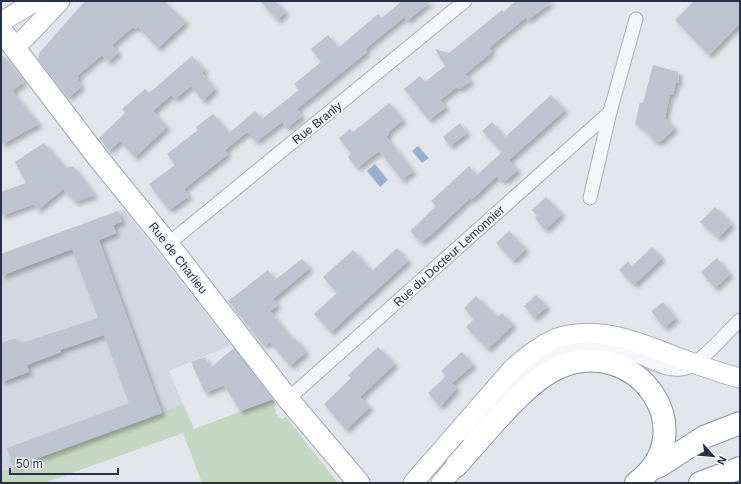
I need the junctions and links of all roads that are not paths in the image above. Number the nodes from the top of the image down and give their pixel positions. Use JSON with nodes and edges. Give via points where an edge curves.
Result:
{"nodes":[{"id":1,"x":36,"y":1,"type":"edge"},
{"id":2,"x":60,"y":1,"type":"edge"},
{"id":3,"x":465,"y":1,"type":"edge"},
{"id":4,"x":636,"y":19,"type":"dead end"},
{"id":5,"x":1,"y":22,"type":"edge"},
{"id":6,"x":1,"y":30,"type":"edge"},
{"id":7,"x":14,"y":47,"type":"junction"},
{"id":8,"x":610,"y":112,"type":"junction"},
{"id":9,"x":590,"y":198,"type":"dead end"},
{"id":10,"x":168,"y":244,"type":"junction"},
{"id":11,"x":740,"y":320,"type":"edge"},
{"id":12,"x":695,"y":364,"type":"junction"},
{"id":13,"x":740,"y":378,"type":"edge"},
{"id":14,"x":288,"y":399,"type":"junction"},
{"id":15,"x":740,"y":423,"type":"edge"},
{"id":16,"x":456,"y":466,"type":"junction"},
{"id":17,"x":740,"y":468,"type":"edge"},
{"id":18,"x":643,"y":476,"type":"edge"},
{"id":19,"x":359,"y":483,"type":"edge"},
{"id":20,"x":413,"y":483,"type":"edge"},
{"id":21,"x":441,"y":483,"type":"edge"},
{"id":22,"x":700,"y":483,"type":"edge"}],
"edges":[{"from":1,"to":5,"type":"street"},
{"from":2,"to":7,"type":"street"},
{"from":3,"to":10,"type":"street","name":"Rue Branly"},
{"from":4,"to":8,"type":"street"},
{"from":6,"to":7,"type":"main road","name":"Rue de Charlieu"},
{"from":7,"to":10,"type":"main road","name":"Rue de Charlieu","via":[[99,159]]},
{"from":8,"to":9,"type":"street"},
{"from":8,"to":14,"type":"street","name":"Rue du Docteur Lemonnier"},
{"from":10,"to":14,"type":"main road","name":"Rue de Charlieu"},
{"from":11,"to":12,"type":"street"},
{"from":12,"to":13,"type":"street"},
{"from":12,"to":16,"type":"street","via":[[671,370],[602,345],[577,346],[556,351],[521,374],[483,417],[468,439]]},
{"from":12,"to":20,"type":"street","via":[[614,335],[588,333],[565,336],[548,342],[513,368]]},
{"from":14,"to":19,"type":"main road","name":"Rue de Charlieu"},
{"from":15,"to":18,"type":"highway","via":[[704,437]]},
{"from":16,"to":18,"type":"highway","via":[[531,386],[556,368],[584,360],[600,360],[630,372],[644,383],[654,394],[660,408],[664,424],[663,441],[658,456]]},
{"from":16,"to":21,"type":"street"},
{"from":17,"to":22,"type":"highway"}]}
